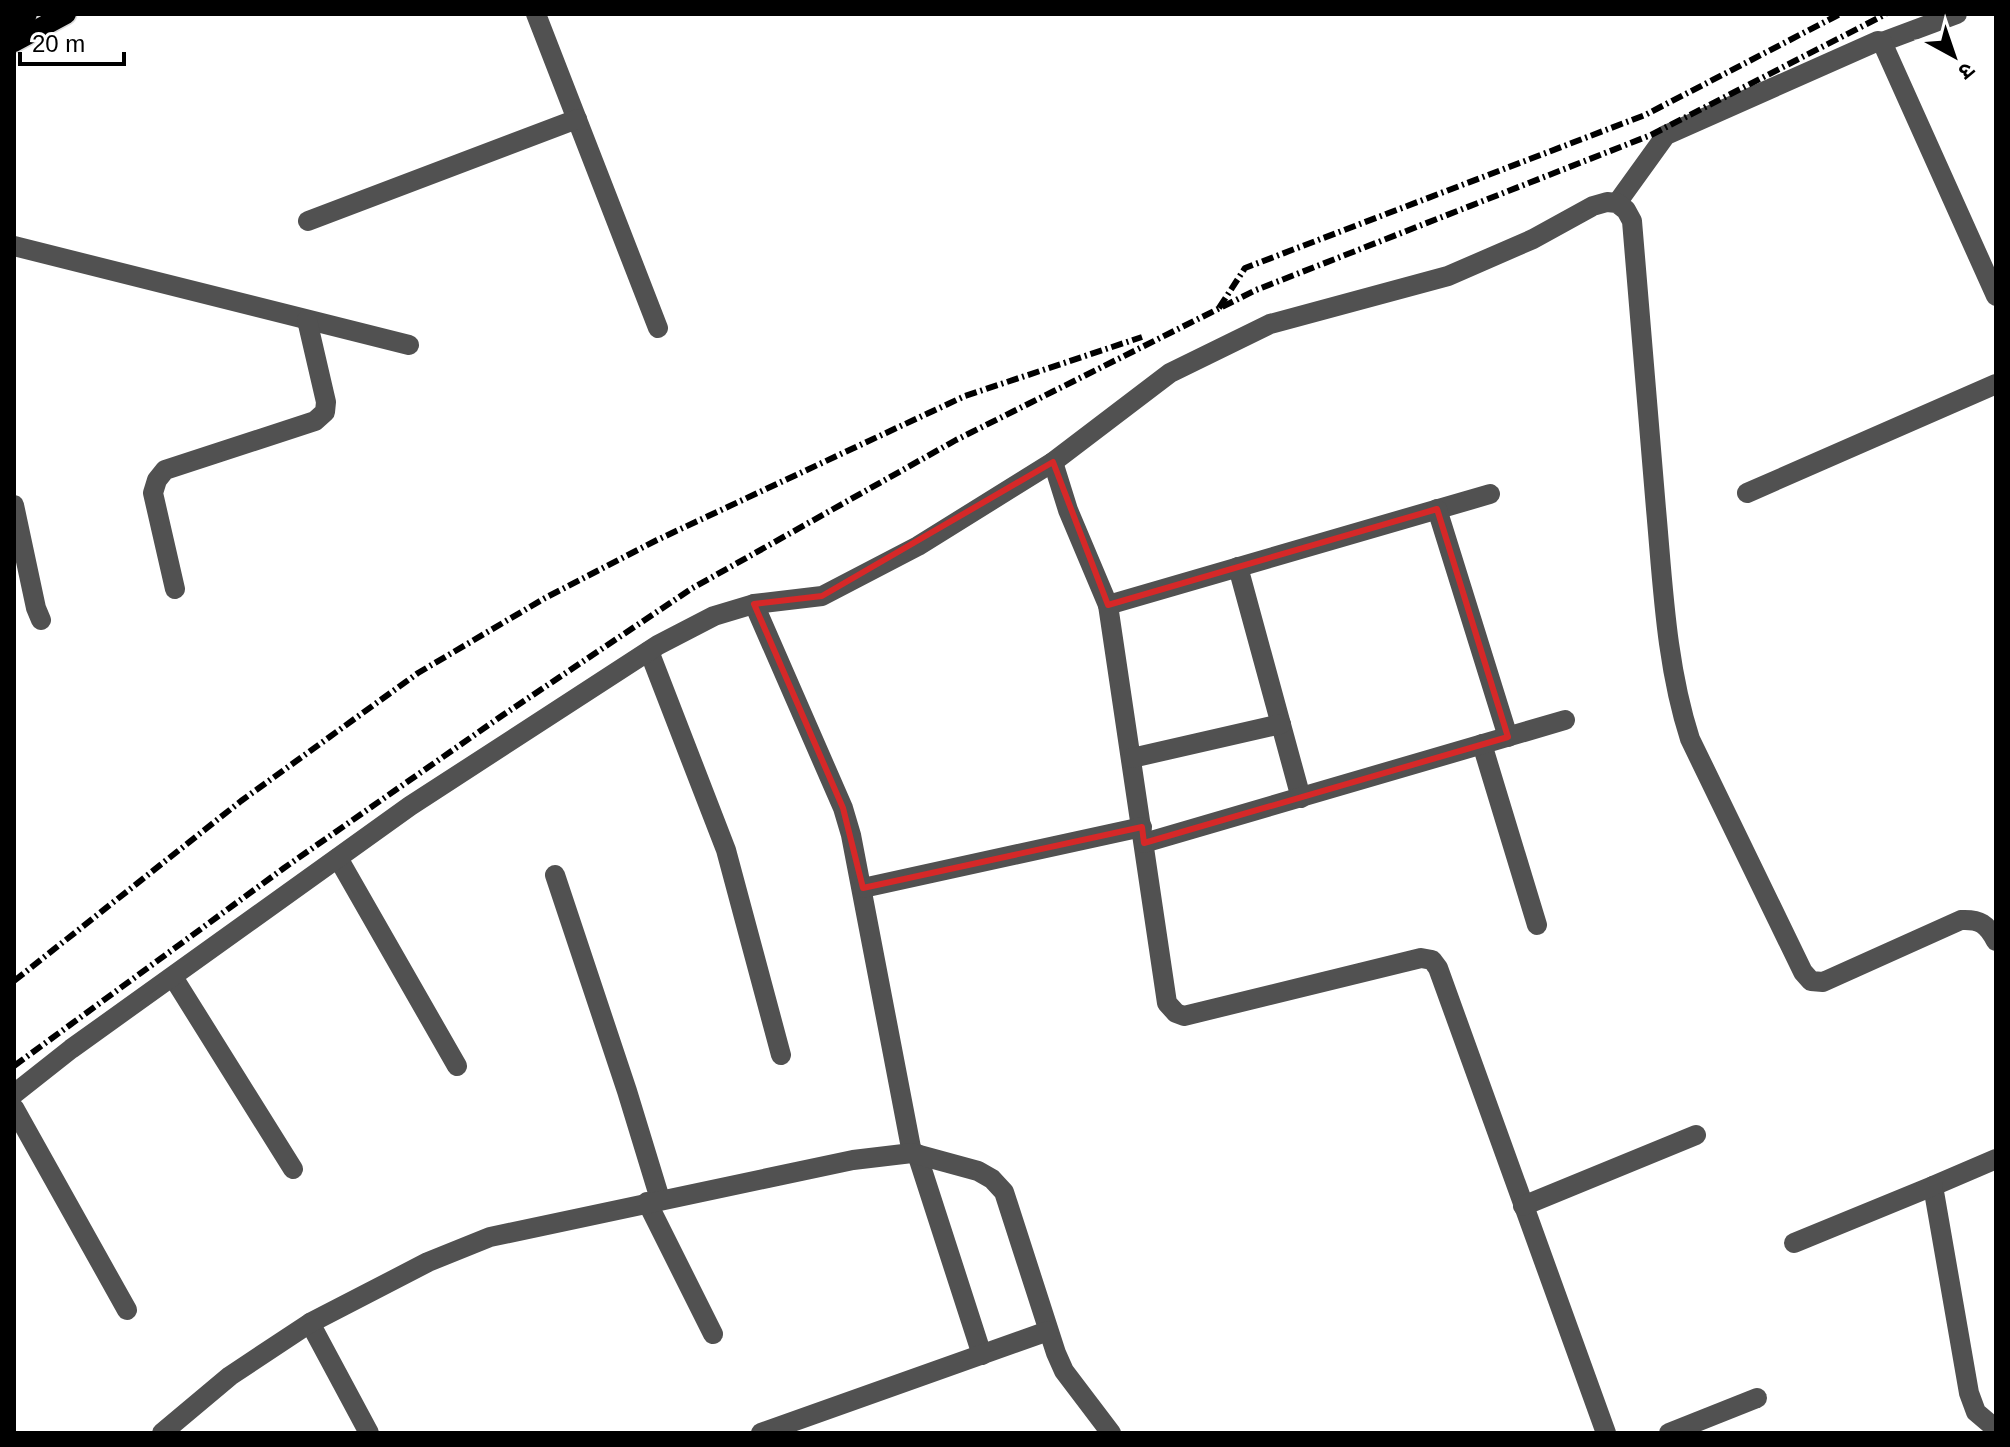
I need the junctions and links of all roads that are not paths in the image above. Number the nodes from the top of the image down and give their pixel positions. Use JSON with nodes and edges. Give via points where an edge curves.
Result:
{"nodes":[{"id":1,"x":27,"y":14,"type":"edge"},
{"id":2,"x":66,"y":14,"type":"edge"},
{"id":3,"x":1957,"y":14,"type":"edge"},
{"id":4,"x":543,"y":16,"type":"edge"},
{"id":5,"x":14,"y":24,"type":"edge"},
{"id":6,"x":14,"y":42,"type":"edge"},
{"id":7,"x":1882,"y":42,"type":"junction"},
{"id":8,"x":577,"y":119,"type":"junction"},
{"id":9,"x":1617,"y":203,"type":"junction"},
{"id":10,"x":308,"y":221,"type":"dead end"},
{"id":11,"x":14,"y":246,"type":"edge"},
{"id":12,"x":1996,"y":296,"type":"edge"},
{"id":13,"x":307,"y":320,"type":"junction"},
{"id":14,"x":658,"y":328,"type":"dead end"},
{"id":15,"x":409,"y":345,"type":"dead end"},
{"id":16,"x":1996,"y":384,"type":"edge"},
{"id":17,"x":1053,"y":462,"type":"junction"},
{"id":18,"x":1747,"y":493,"type":"dead end"},
{"id":19,"x":1490,"y":494,"type":"dead end"},
{"id":20,"x":14,"y":505,"type":"edge"},
{"id":21,"x":1437,"y":509,"type":"junction"},
{"id":22,"x":1238,"y":567,"type":"junction"},
{"id":23,"x":175,"y":589,"type":"dead end"},
{"id":24,"x":754,"y":604,"type":"junction"},
{"id":25,"x":1108,"y":605,"type":"junction"},
{"id":26,"x":41,"y":620,"type":"dead end"},
{"id":27,"x":649,"y":651,"type":"junction"},
{"id":28,"x":1565,"y":720,"type":"dead end"},
{"id":29,"x":1281,"y":724,"type":"junction"},
{"id":30,"x":1508,"y":737,"type":"junction"},
{"id":31,"x":1482,"y":744,"type":"junction"},
{"id":32,"x":1132,"y":758,"type":"junction"},
{"id":33,"x":1301,"y":798,"type":"junction"},
{"id":34,"x":1143,"y":835,"type":"junction"},
{"id":35,"x":338,"y":858,"type":"junction"},
{"id":36,"x":555,"y":875,"type":"dead end"},
{"id":37,"x":863,"y":888,"type":"junction"},
{"id":38,"x":1537,"y":925,"type":"dead end"},
{"id":39,"x":1996,"y":941,"type":"edge"},
{"id":40,"x":173,"y":977,"type":"junction"},
{"id":41,"x":781,"y":1055,"type":"dead end"},
{"id":42,"x":457,"y":1066,"type":"dead end"},
{"id":43,"x":14,"y":1094,"type":"edge"},
{"id":44,"x":14,"y":1108,"type":"edge"},
{"id":45,"x":1696,"y":1135,"type":"dead end"},
{"id":46,"x":914,"y":1154,"type":"junction"},
{"id":47,"x":1996,"y":1159,"type":"edge"},
{"id":48,"x":293,"y":1169,"type":"dead end"},
{"id":49,"x":1933,"y":1186,"type":"junction"},
{"id":50,"x":653,"y":1201,"type":"junction"},
{"id":51,"x":1523,"y":1206,"type":"junction"},
{"id":52,"x":1794,"y":1243,"type":"dead end"},
{"id":53,"x":127,"y":1310,"type":"dead end"},
{"id":54,"x":310,"y":1323,"type":"junction"},
{"id":55,"x":1048,"y":1331,"type":"junction"},
{"id":56,"x":713,"y":1334,"type":"dead end"},
{"id":57,"x":982,"y":1355,"type":"junction"},
{"id":58,"x":1757,"y":1398,"type":"dead end"},
{"id":59,"x":1996,"y":1429,"type":"edge"},
{"id":60,"x":165,"y":1432,"type":"edge"},
{"id":61,"x":369,"y":1433,"type":"edge"},
{"id":62,"x":761,"y":1433,"type":"edge"},
{"id":63,"x":1111,"y":1433,"type":"edge"},
{"id":64,"x":1606,"y":1433,"type":"edge"},
{"id":65,"x":1669,"y":1433,"type":"edge"}],
"edges":[{"from":1,"to":5,"type":"main road"},
{"from":2,"to":6,"type":"main road"},
{"from":3,"to":7,"type":"street"},
{"from":4,"to":8,"type":"street"},
{"from":7,"to":9,"type":"street","via":[[1666,135]]},
{"from":7,"to":12,"type":"street"},
{"from":8,"to":10,"type":"street"},
{"from":8,"to":14,"type":"street"},
{"from":9,"to":17,"type":"street","via":[[1593,206],[1448,276],[1270,324],[1170,373]]},
{"from":9,"to":39,"type":"street","via":[[1632,221],[1663,596],[1678,699],[1690,739],[1803,972],[1811,981],[1823,982],[1961,920],[1977,919]]},
{"from":11,"to":13,"type":"street"},
{"from":13,"to":15,"type":"street"},
{"from":13,"to":23,"type":"street","via":[[325,412],[315,421],[165,470],[157,480],[153,493]]},
{"from":16,"to":18,"type":"street"},
{"from":17,"to":24,"type":"street","via":[[918,546],[822,596]]},
{"from":17,"to":25,"type":"street"},
{"from":19,"to":21,"type":"street"},
{"from":20,"to":26,"type":"street"},
{"from":21,"to":22,"type":"street"},
{"from":21,"to":30,"type":"street"},
{"from":22,"to":25,"type":"street"},
{"from":22,"to":29,"type":"street"},
{"from":24,"to":27,"type":"street","via":[[714,616]]},
{"from":24,"to":37,"type":"street","via":[[843,808]]},
{"from":25,"to":32,"type":"street"},
{"from":27,"to":35,"type":"street"},
{"from":27,"to":41,"type":"street","via":[[726,850]]},
{"from":28,"to":30,"type":"street"},
{"from":29,"to":32,"type":"street"},
{"from":29,"to":33,"type":"street"},
{"from":30,"to":31,"type":"street"},
{"from":31,"to":33,"type":"street"},
{"from":31,"to":38,"type":"street"},
{"from":32,"to":34,"type":"street"},
{"from":33,"to":34,"type":"street"},
{"from":34,"to":37,"type":"street"},
{"from":34,"to":51,"type":"street","via":[[1167,1003],[1176,1013],[1184,1016],[1421,958],[1432,960]]},
{"from":35,"to":40,"type":"street"},
{"from":35,"to":42,"type":"street"},
{"from":36,"to":50,"type":"street","via":[[627,1091]]},
{"from":37,"to":46,"type":"street"},
{"from":40,"to":43,"type":"street"},
{"from":40,"to":48,"type":"street"},
{"from":44,"to":53,"type":"street"},
{"from":45,"to":51,"type":"street"},
{"from":46,"to":50,"type":"street","via":[[853,1160]]},
{"from":46,"to":55,"type":"street","via":[[978,1171],[1004,1192]]},
{"from":46,"to":57,"type":"street"},
{"from":47,"to":49,"type":"street"},
{"from":49,"to":52,"type":"street"},
{"from":49,"to":59,"type":"street","via":[[1969,1393],[1976,1412]]},
{"from":50,"to":54,"type":"street","via":[[490,1237],[428,1262]]},
{"from":50,"to":56,"type":"street"},
{"from":51,"to":64,"type":"street"},
{"from":54,"to":60,"type":"street","via":[[230,1376]]},
{"from":54,"to":61,"type":"street"},
{"from":55,"to":57,"type":"street"},
{"from":55,"to":63,"type":"street","via":[[1064,1371]]},
{"from":57,"to":62,"type":"street"},
{"from":58,"to":65,"type":"street"}]}
